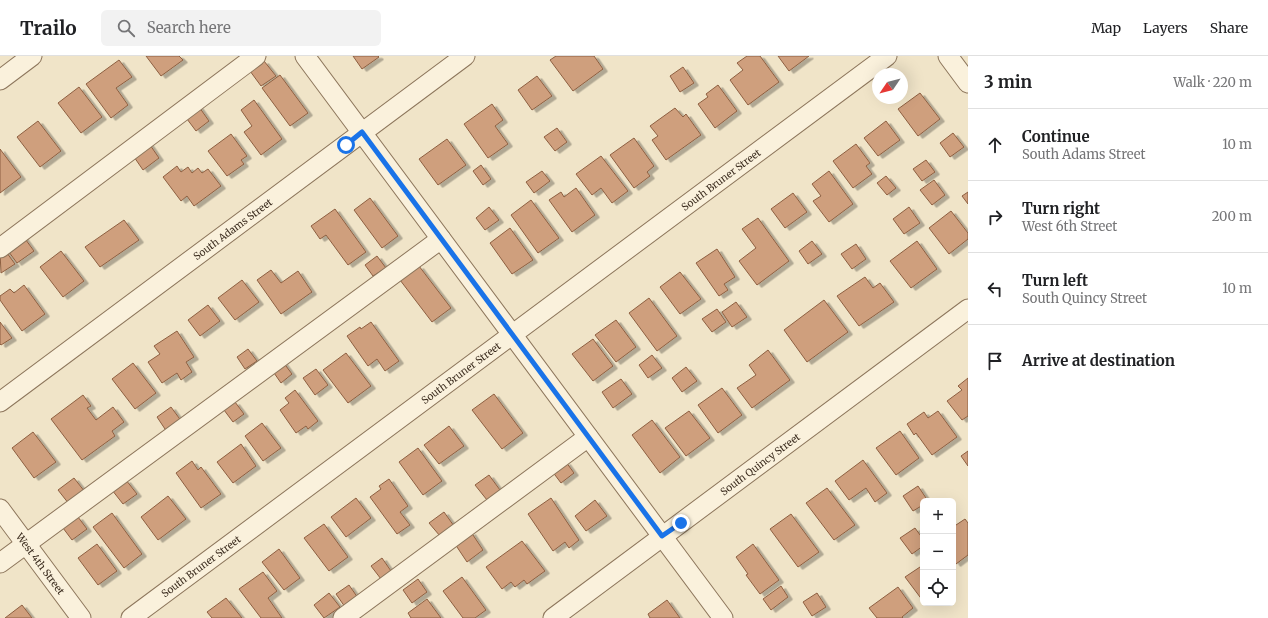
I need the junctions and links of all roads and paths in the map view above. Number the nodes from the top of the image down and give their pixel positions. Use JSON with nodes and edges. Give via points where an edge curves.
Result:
{"nodes":[{"id":1,"x":32,"y":56,"type":"edge"},
{"id":2,"x":256,"y":56,"type":"edge"},
{"id":3,"x":305,"y":56,"type":"edge"},
{"id":4,"x":465,"y":56,"type":"edge"},
{"id":5,"x":887,"y":56,"type":"edge"},
{"id":6,"x":948,"y":56,"type":"edge"},
{"id":7,"x":0,"y":80,"type":"edge"},
{"id":8,"x":968,"y":83,"type":"edge"},
{"id":9,"x":362,"y":132,"type":"junction"},
{"id":10,"x":441,"y":239,"type":"junction"},
{"id":11,"x":0,"y":248,"type":"edge"},
{"id":12,"x":968,"y":309,"type":"edge"},
{"id":13,"x":512,"y":335,"type":"junction"},
{"id":14,"x":0,"y":402,"type":"edge"},
{"id":15,"x":588,"y":437,"type":"junction"},
{"id":16,"x":0,"y":510,"type":"edge"},
{"id":17,"x":662,"y":536,"type":"junction"},
{"id":18,"x":26,"y":544,"type":"junction"},
{"id":19,"x":0,"y":564,"type":"edge"},
{"id":20,"x":81,"y":618,"type":"edge"},
{"id":21,"x":131,"y":618,"type":"edge"},
{"id":22,"x":343,"y":618,"type":"edge"},
{"id":23,"x":552,"y":618,"type":"edge"},
{"id":24,"x":723,"y":618,"type":"edge"}],
"edges":[{"from":1,"to":7,"type":"street"},
{"from":2,"to":11,"type":"street"},
{"from":3,"to":9,"type":"street"},
{"from":4,"to":9,"type":"street","name":"South Adams Street"},
{"from":5,"to":13,"type":"street","name":"South Bruner Street"},
{"from":6,"to":8,"type":"street"},
{"from":9,"to":10,"type":"street"},
{"from":9,"to":14,"type":"street","name":"South Adams Street"},
{"from":10,"to":13,"type":"street"},
{"from":10,"to":18,"type":"street"},
{"from":12,"to":17,"type":"street","name":"South Quincy Street"},
{"from":13,"to":15,"type":"street"},
{"from":13,"to":21,"type":"street","name":"South Bruner Street"},
{"from":15,"to":17,"type":"street"},
{"from":15,"to":22,"type":"street"},
{"from":16,"to":18,"type":"street","name":"West 4th Street"},
{"from":17,"to":23,"type":"street","name":"South Quincy Street"},
{"from":17,"to":24,"type":"street"},
{"from":18,"to":19,"type":"street"},
{"from":18,"to":20,"type":"street","name":"West 4th Street"}]}
